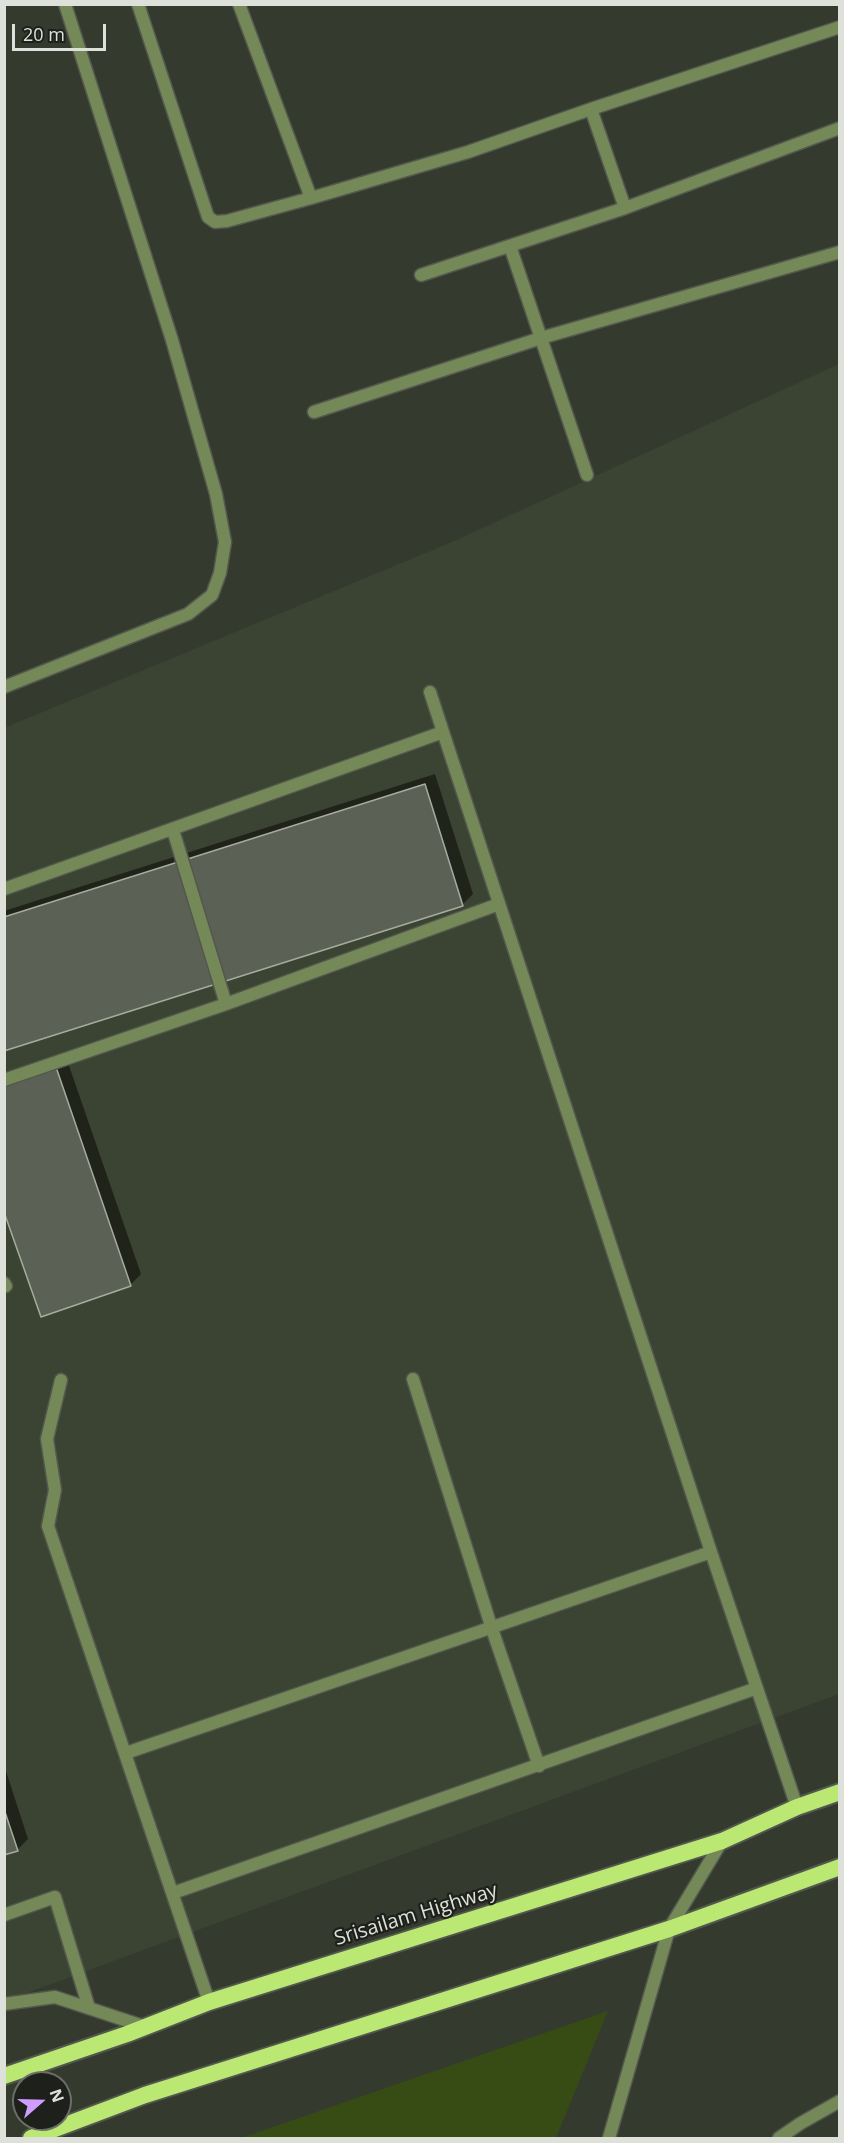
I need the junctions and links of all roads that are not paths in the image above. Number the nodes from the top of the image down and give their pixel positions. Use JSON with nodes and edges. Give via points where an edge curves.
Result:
{"nodes":[{"id":1,"x":65,"y":4,"type":"edge"},
{"id":2,"x":138,"y":4,"type":"edge"},
{"id":3,"x":239,"y":4,"type":"edge"},
{"id":4,"x":840,"y":27,"type":"edge"},
{"id":5,"x":591,"y":109,"type":"junction"},
{"id":6,"x":840,"y":128,"type":"edge"},
{"id":7,"x":311,"y":198,"type":"junction"},
{"id":8,"x":625,"y":208,"type":"junction"},
{"id":9,"x":510,"y":246,"type":"junction"},
{"id":10,"x":840,"y":252,"type":"edge"},
{"id":11,"x":421,"y":275,"type":"dead end"},
{"id":12,"x":541,"y":338,"type":"junction"},
{"id":13,"x":314,"y":412,"type":"dead end"},
{"id":14,"x":587,"y":475,"type":"dead end"},
{"id":15,"x":4,"y":687,"type":"edge"},
{"id":16,"x":430,"y":692,"type":"dead end"},
{"id":17,"x":443,"y":732,"type":"junction"},
{"id":18,"x":173,"y":830,"type":"junction"},
{"id":19,"x":4,"y":889,"type":"edge"},
{"id":20,"x":500,"y":904,"type":"junction"},
{"id":21,"x":226,"y":1004,"type":"junction"},
{"id":22,"x":4,"y":1080,"type":"edge"},
{"id":23,"x":61,"y":1380,"type":"dead end"},
{"id":24,"x":413,"y":1380,"type":"dead end"},
{"id":25,"x":711,"y":1552,"type":"junction"},
{"id":26,"x":492,"y":1629,"type":"junction"},
{"id":27,"x":757,"y":1689,"type":"junction"},
{"id":28,"x":126,"y":1754,"type":"junction"},
{"id":29,"x":539,"y":1766,"type":"junction"},
{"id":30,"x":840,"y":1792,"type":"edge"},
{"id":31,"x":797,"y":1807,"type":"junction"},
{"id":32,"x":722,"y":1841,"type":"junction"},
{"id":33,"x":840,"y":1867,"type":"edge"},
{"id":34,"x":173,"y":1893,"type":"junction"},
{"id":35,"x":4,"y":1915,"type":"edge"},
{"id":36,"x":669,"y":1929,"type":"junction"},
{"id":37,"x":209,"y":2002,"type":"junction"},
{"id":38,"x":4,"y":2004,"type":"edge"},
{"id":39,"x":90,"y":2008,"type":"junction"},
{"id":40,"x":146,"y":2026,"type":"junction"},
{"id":41,"x":4,"y":2076,"type":"edge"},
{"id":42,"x":840,"y":2101,"type":"edge"},
{"id":43,"x":31,"y":2139,"type":"edge"},
{"id":44,"x":609,"y":2139,"type":"edge"},
{"id":45,"x":779,"y":2139,"type":"edge"}],
"edges":[{"from":1,"to":15,"type":"street","via":[[172,340],[216,494],[225,542],[212,595],[188,614]]},
{"from":2,"to":7,"type":"street","via":[[208,217],[215,222],[227,221]]},
{"from":3,"to":7,"type":"street"},
{"from":4,"to":5,"type":"street"},
{"from":5,"to":7,"type":"street","via":[[468,152]]},
{"from":5,"to":8,"type":"street"},
{"from":6,"to":8,"type":"street"},
{"from":8,"to":9,"type":"street"},
{"from":9,"to":11,"type":"street"},
{"from":9,"to":12,"type":"street"},
{"from":10,"to":12,"type":"street"},
{"from":12,"to":13,"type":"street"},
{"from":12,"to":14,"type":"street"},
{"from":16,"to":17,"type":"street"},
{"from":17,"to":18,"type":"street"},
{"from":17,"to":20,"type":"street"},
{"from":18,"to":19,"type":"street"},
{"from":18,"to":21,"type":"street"},
{"from":20,"to":21,"type":"street"},
{"from":20,"to":25,"type":"street"},
{"from":21,"to":22,"type":"street"},
{"from":23,"to":28,"type":"street","via":[[47,1439],[55,1490],[48,1526]]},
{"from":24,"to":26,"type":"street"},
{"from":25,"to":26,"type":"street"},
{"from":25,"to":27,"type":"street"},
{"from":26,"to":28,"type":"street"},
{"from":26,"to":29,"type":"street"},
{"from":27,"to":29,"type":"street"},
{"from":27,"to":31,"type":"street"},
{"from":28,"to":34,"type":"street"},
{"from":29,"to":34,"type":"street"},
{"from":30,"to":31,"type":"highway","name":"Srisailam Highway"},
{"from":31,"to":32,"type":"highway","name":"Srisailam Highway"},
{"from":32,"to":36,"type":"street"},
{"from":32,"to":37,"type":"highway","name":"Srisailam Highway"},
{"from":33,"to":36,"type":"highway"},
{"from":34,"to":37,"type":"street"},
{"from":35,"to":39,"type":"street","via":[[55,1897]]},
{"from":36,"to":43,"type":"highway","via":[[156,2092]]},
{"from":36,"to":44,"type":"street"},
{"from":37,"to":40,"type":"highway","name":"Srisailam Highway"},
{"from":38,"to":39,"type":"street","via":[[56,1997]]},
{"from":39,"to":40,"type":"street"},
{"from":40,"to":41,"type":"highway","name":"Srisailam Highway"},
{"from":42,"to":45,"type":"street"}]}
